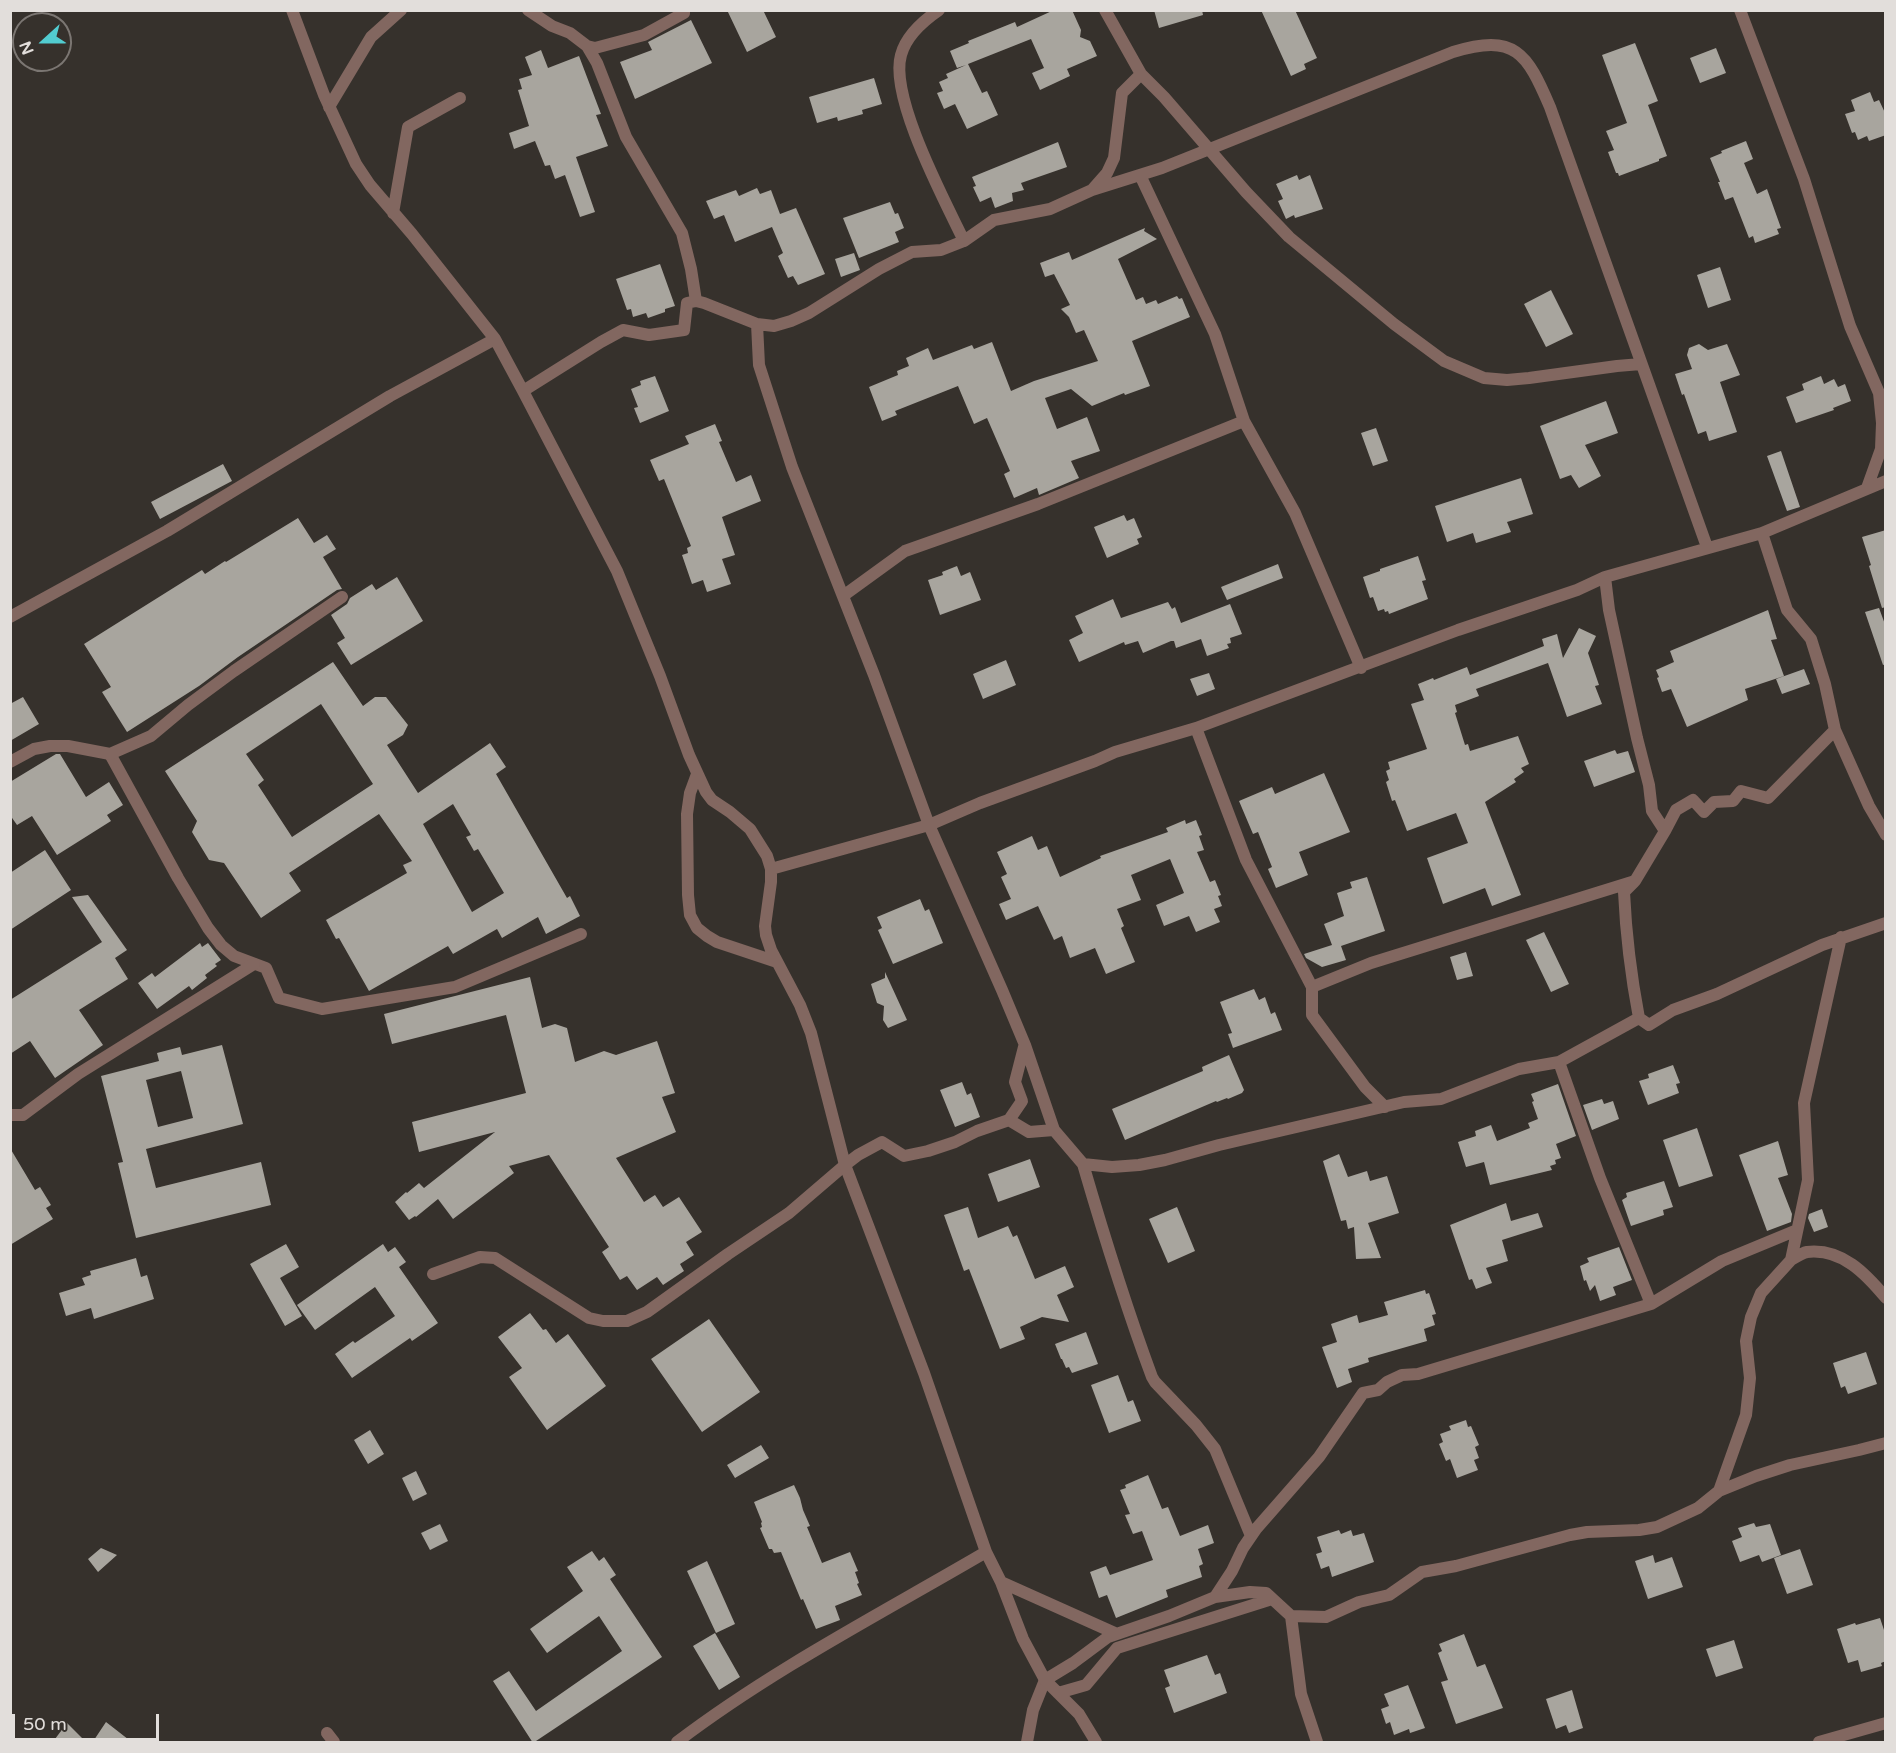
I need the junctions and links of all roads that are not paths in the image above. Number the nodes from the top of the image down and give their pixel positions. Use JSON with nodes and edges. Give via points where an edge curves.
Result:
{"nodes":[{"id":1,"x":292,"y":10,"type":"edge"},
{"id":2,"x":401,"y":10,"type":"edge"},
{"id":3,"x":528,"y":10,"type":"edge"},
{"id":4,"x":684,"y":10,"type":"edge"},
{"id":5,"x":1105,"y":10,"type":"edge"},
{"id":6,"x":1740,"y":10,"type":"edge"},
{"id":7,"x":936,"y":11,"type":"edge"},
{"id":8,"x":587,"y":46,"type":"junction"},
{"id":9,"x":1141,"y":74,"type":"junction"},
{"id":10,"x":460,"y":98,"type":"dead end"},
{"id":11,"x":329,"y":107,"type":"junction"},
{"id":12,"x":1208,"y":150,"type":"junction"},
{"id":13,"x":1140,"y":175,"type":"junction"},
{"id":14,"x":1092,"y":190,"type":"junction"},
{"id":15,"x":393,"y":213,"type":"junction"},
{"id":16,"x":964,"y":241,"type":"junction"},
{"id":17,"x":696,"y":302,"type":"junction"},
{"id":18,"x":758,"y":324,"type":"junction"},
{"id":19,"x":495,"y":339,"type":"junction"},
{"id":20,"x":1641,"y":364,"type":"junction"},
{"id":21,"x":523,"y":391,"type":"junction"},
{"id":22,"x":1882,"y":394,"type":"edge"},
{"id":23,"x":1244,"y":421,"type":"junction"},
{"id":24,"x":1886,"y":481,"type":"edge"},
{"id":25,"x":1867,"y":488,"type":"junction"},
{"id":26,"x":1762,"y":532,"type":"junction"},
{"id":27,"x":1707,"y":547,"type":"junction"},
{"id":28,"x":1605,"y":578,"type":"junction"},
{"id":29,"x":843,"y":596,"type":"junction"},
{"id":30,"x":342,"y":597,"type":"dead end"},
{"id":31,"x":11,"y":615,"type":"edge"},
{"id":32,"x":1360,"y":668,"type":"junction"},
{"id":33,"x":1196,"y":728,"type":"junction"},
{"id":34,"x":1835,"y":730,"type":"junction"},
{"id":35,"x":110,"y":754,"type":"junction"},
{"id":36,"x":10,"y":762,"type":"edge"},
{"id":37,"x":697,"y":774,"type":"junction"},
{"id":38,"x":929,"y":825,"type":"junction"},
{"id":39,"x":1665,"y":831,"type":"junction"},
{"id":40,"x":1886,"y":835,"type":"edge"},
{"id":41,"x":771,"y":869,"type":"junction"},
{"id":42,"x":1635,"y":881,"type":"junction"},
{"id":43,"x":1886,"y":922,"type":"edge"},
{"id":44,"x":581,"y":934,"type":"dead end"},
{"id":45,"x":1841,"y":937,"type":"junction"},
{"id":46,"x":777,"y":962,"type":"junction"},
{"id":47,"x":254,"y":964,"type":"junction"},
{"id":48,"x":1312,"y":987,"type":"junction"},
{"id":49,"x":1639,"y":1018,"type":"junction"},
{"id":50,"x":1024,"y":1045,"type":"junction"},
{"id":51,"x":1559,"y":1062,"type":"junction"},
{"id":52,"x":1385,"y":1107,"type":"junction"},
{"id":53,"x":10,"y":1115,"type":"edge"},
{"id":54,"x":1009,"y":1120,"type":"junction"},
{"id":55,"x":1054,"y":1130,"type":"junction"},
{"id":56,"x":1083,"y":1164,"type":"junction"},
{"id":57,"x":845,"y":1165,"type":"junction"},
{"id":58,"x":1797,"y":1230,"type":"junction"},
{"id":59,"x":1791,"y":1260,"type":"junction"},
{"id":60,"x":433,"y":1274,"type":"dead end"},
{"id":61,"x":1886,"y":1298,"type":"edge"},
{"id":62,"x":1651,"y":1304,"type":"junction"},
{"id":63,"x":1886,"y":1443,"type":"edge"},
{"id":64,"x":1719,"y":1491,"type":"junction"},
{"id":65,"x":1251,"y":1536,"type":"junction"},
{"id":66,"x":986,"y":1552,"type":"junction"},
{"id":67,"x":1001,"y":1582,"type":"junction"},
{"id":68,"x":1215,"y":1597,"type":"junction"},
{"id":69,"x":1272,"y":1599,"type":"junction"},
{"id":70,"x":1291,"y":1616,"type":"junction"},
{"id":71,"x":1117,"y":1634,"type":"junction"},
{"id":72,"x":1045,"y":1680,"type":"junction"},
{"id":73,"x":1058,"y":1693,"type":"junction"},
{"id":74,"x":1886,"y":1723,"type":"edge"},
{"id":75,"x":677,"y":1743,"type":"edge"},
{"id":76,"x":1027,"y":1743,"type":"edge"},
{"id":77,"x":1096,"y":1743,"type":"edge"},
{"id":78,"x":1317,"y":1743,"type":"edge"},
{"id":79,"x":1819,"y":1743,"type":"edge"}],
"edges":[{"from":1,"to":11,"type":"street"},
{"from":2,"to":11,"type":"street","via":[[371,37]]},
{"from":3,"to":8,"type":"street"},
{"from":4,"to":8,"type":"street","via":[[644,35],[600,48]]},
{"from":5,"to":9,"type":"street"},
{"from":6,"to":22,"type":"street","via":[[1804,179],[1850,326]]},
{"from":7,"to":16,"type":"street","via":[[912,33],[901,55],[899,72],[922,151]]},
{"from":8,"to":17,"type":"street","via":[[626,137],[682,233]]},
{"from":9,"to":12,"type":"street"},
{"from":9,"to":14,"type":"street","via":[[1122,93],[1114,158]]},
{"from":10,"to":15,"type":"street","via":[[408,127]]},
{"from":11,"to":15,"type":"street","via":[[356,164]]},
{"from":12,"to":13,"type":"street"},
{"from":12,"to":20,"type":"street","via":[[1289,237],[1416,342],[1456,368],[1484,378],[1507,380]]},
{"from":12,"to":20,"type":"street","via":[[1453,52],[1483,44],[1516,51],[1529,65],[1547,99]]},
{"from":13,"to":14,"type":"street"},
{"from":13,"to":23,"type":"street","via":[[1215,334]]},
{"from":14,"to":16,"type":"street","via":[[1050,209],[994,220]]},
{"from":15,"to":19,"type":"street"},
{"from":16,"to":18,"type":"street","via":[[940,250],[912,252],[791,321],[774,326]]},
{"from":17,"to":18,"type":"street"},
{"from":17,"to":21,"type":"street","via":[[687,303],[684,330],[649,335],[623,330]]},
{"from":18,"to":29,"type":"street","via":[[759,365],[792,467]]},
{"from":19,"to":21,"type":"street"},
{"from":19,"to":31,"type":"street","via":[[390,396],[167,531]]},
{"from":20,"to":27,"type":"street"},
{"from":21,"to":37,"type":"street","via":[[617,571]]},
{"from":22,"to":25,"type":"street","via":[[1881,449]]},
{"from":23,"to":29,"type":"street","via":[[1038,504],[905,551]]},
{"from":23,"to":32,"type":"street","via":[[1295,513]]},
{"from":24,"to":25,"type":"street"},
{"from":25,"to":26,"type":"street"},
{"from":26,"to":27,"type":"street"},
{"from":26,"to":34,"type":"street","via":[[1787,610],[1811,639]]},
{"from":27,"to":28,"type":"street"},
{"from":28,"to":32,"type":"street"},
{"from":28,"to":39,"type":"street","via":[[1652,811]]},
{"from":29,"to":38,"type":"street"},
{"from":30,"to":35,"type":"street","via":[[234,671],[150,736]]},
{"from":32,"to":33,"type":"street"},
{"from":33,"to":38,"type":"street","via":[[1115,752]]},
{"from":33,"to":48,"type":"street","via":[[1246,860]]},
{"from":34,"to":39,"type":"street","via":[[1768,798],[1741,791],[1733,801],[1714,802],[1704,812],[1693,800],[1676,810]]},
{"from":34,"to":40,"type":"street"},
{"from":35,"to":36,"type":"street","via":[[50,746],[34,749]]},
{"from":35,"to":47,"type":"street","via":[[208,928],[234,956]]},
{"from":37,"to":41,"type":"street","via":[[712,800],[750,829]]},
{"from":37,"to":46,"type":"street","via":[[687,814],[690,915],[697,927],[717,942]]},
{"from":38,"to":41,"type":"street"},
{"from":38,"to":50,"type":"street"},
{"from":39,"to":42,"type":"street"},
{"from":41,"to":46,"type":"street","via":[[765,930]]},
{"from":42,"to":48,"type":"street","via":[[1371,963]]},
{"from":42,"to":49,"type":"street","via":[[1624,892]]},
{"from":43,"to":45,"type":"street"},
{"from":44,"to":47,"type":"street","via":[[455,987],[322,1009],[279,998],[266,968]]},
{"from":45,"to":49,"type":"street","via":[[1673,1010],[1649,1025]]},
{"from":45,"to":58,"type":"street","via":[[1804,1103],[1808,1180]]},
{"from":46,"to":57,"type":"street","via":[[812,1033]]},
{"from":47,"to":53,"type":"street","via":[[78,1074],[23,1115]]},
{"from":48,"to":52,"type":"street","via":[[1312,1015],[1365,1087]]},
{"from":49,"to":51,"type":"street"},
{"from":50,"to":54,"type":"street","via":[[1015,1082],[1022,1101]]},
{"from":50,"to":55,"type":"street"},
{"from":51,"to":52,"type":"street","via":[[1519,1069],[1441,1099]]},
{"from":51,"to":62,"type":"street"},
{"from":52,"to":56,"type":"street","via":[[1139,1166]]},
{"from":54,"to":55,"type":"street","via":[[1029,1132]]},
{"from":54,"to":57,"type":"street","via":[[955,1143],[904,1156],[882,1142]]},
{"from":55,"to":56,"type":"street"},
{"from":56,"to":65,"type":"street","via":[[1152,1377],[1215,1449]]},
{"from":57,"to":60,"type":"street","via":[[779,1220],[647,1312],[627,1321],[589,1318],[495,1258],[480,1257]]},
{"from":57,"to":66,"type":"street","via":[[924,1373]]},
{"from":58,"to":59,"type":"street"},
{"from":58,"to":62,"type":"street","via":[[1722,1261]]},
{"from":59,"to":61,"type":"street","via":[[1806,1252],[1845,1259],[1862,1271]]},
{"from":59,"to":64,"type":"street","via":[[1761,1293],[1751,1317],[1746,1341],[1750,1378],[1747,1407]]},
{"from":62,"to":65,"type":"street","via":[[1418,1374],[1402,1375],[1378,1390],[1363,1393],[1325,1450]]},
{"from":63,"to":64,"type":"street","via":[[1790,1465]]},
{"from":64,"to":70,"type":"street","via":[[1698,1508],[1657,1527],[1570,1536],[1422,1572],[1389,1596],[1359,1602],[1326,1617]]},
{"from":65,"to":68,"type":"street"},
{"from":66,"to":67,"type":"street"},
{"from":66,"to":75,"type":"street","via":[[729,1704]]},
{"from":67,"to":71,"type":"street"},
{"from":67,"to":72,"type":"street","via":[[1023,1639]]},
{"from":68,"to":69,"type":"street","via":[[1250,1592],[1266,1593]]},
{"from":68,"to":71,"type":"street"},
{"from":69,"to":70,"type":"street"},
{"from":69,"to":73,"type":"street","via":[[1117,1648],[1086,1685]]},
{"from":70,"to":78,"type":"street","via":[[1299,1684]]},
{"from":71,"to":72,"type":"street"},
{"from":72,"to":73,"type":"street"},
{"from":72,"to":76,"type":"street","via":[[1033,1710]]},
{"from":73,"to":77,"type":"street","via":[[1079,1714]]},
{"from":74,"to":79,"type":"street"}]}
